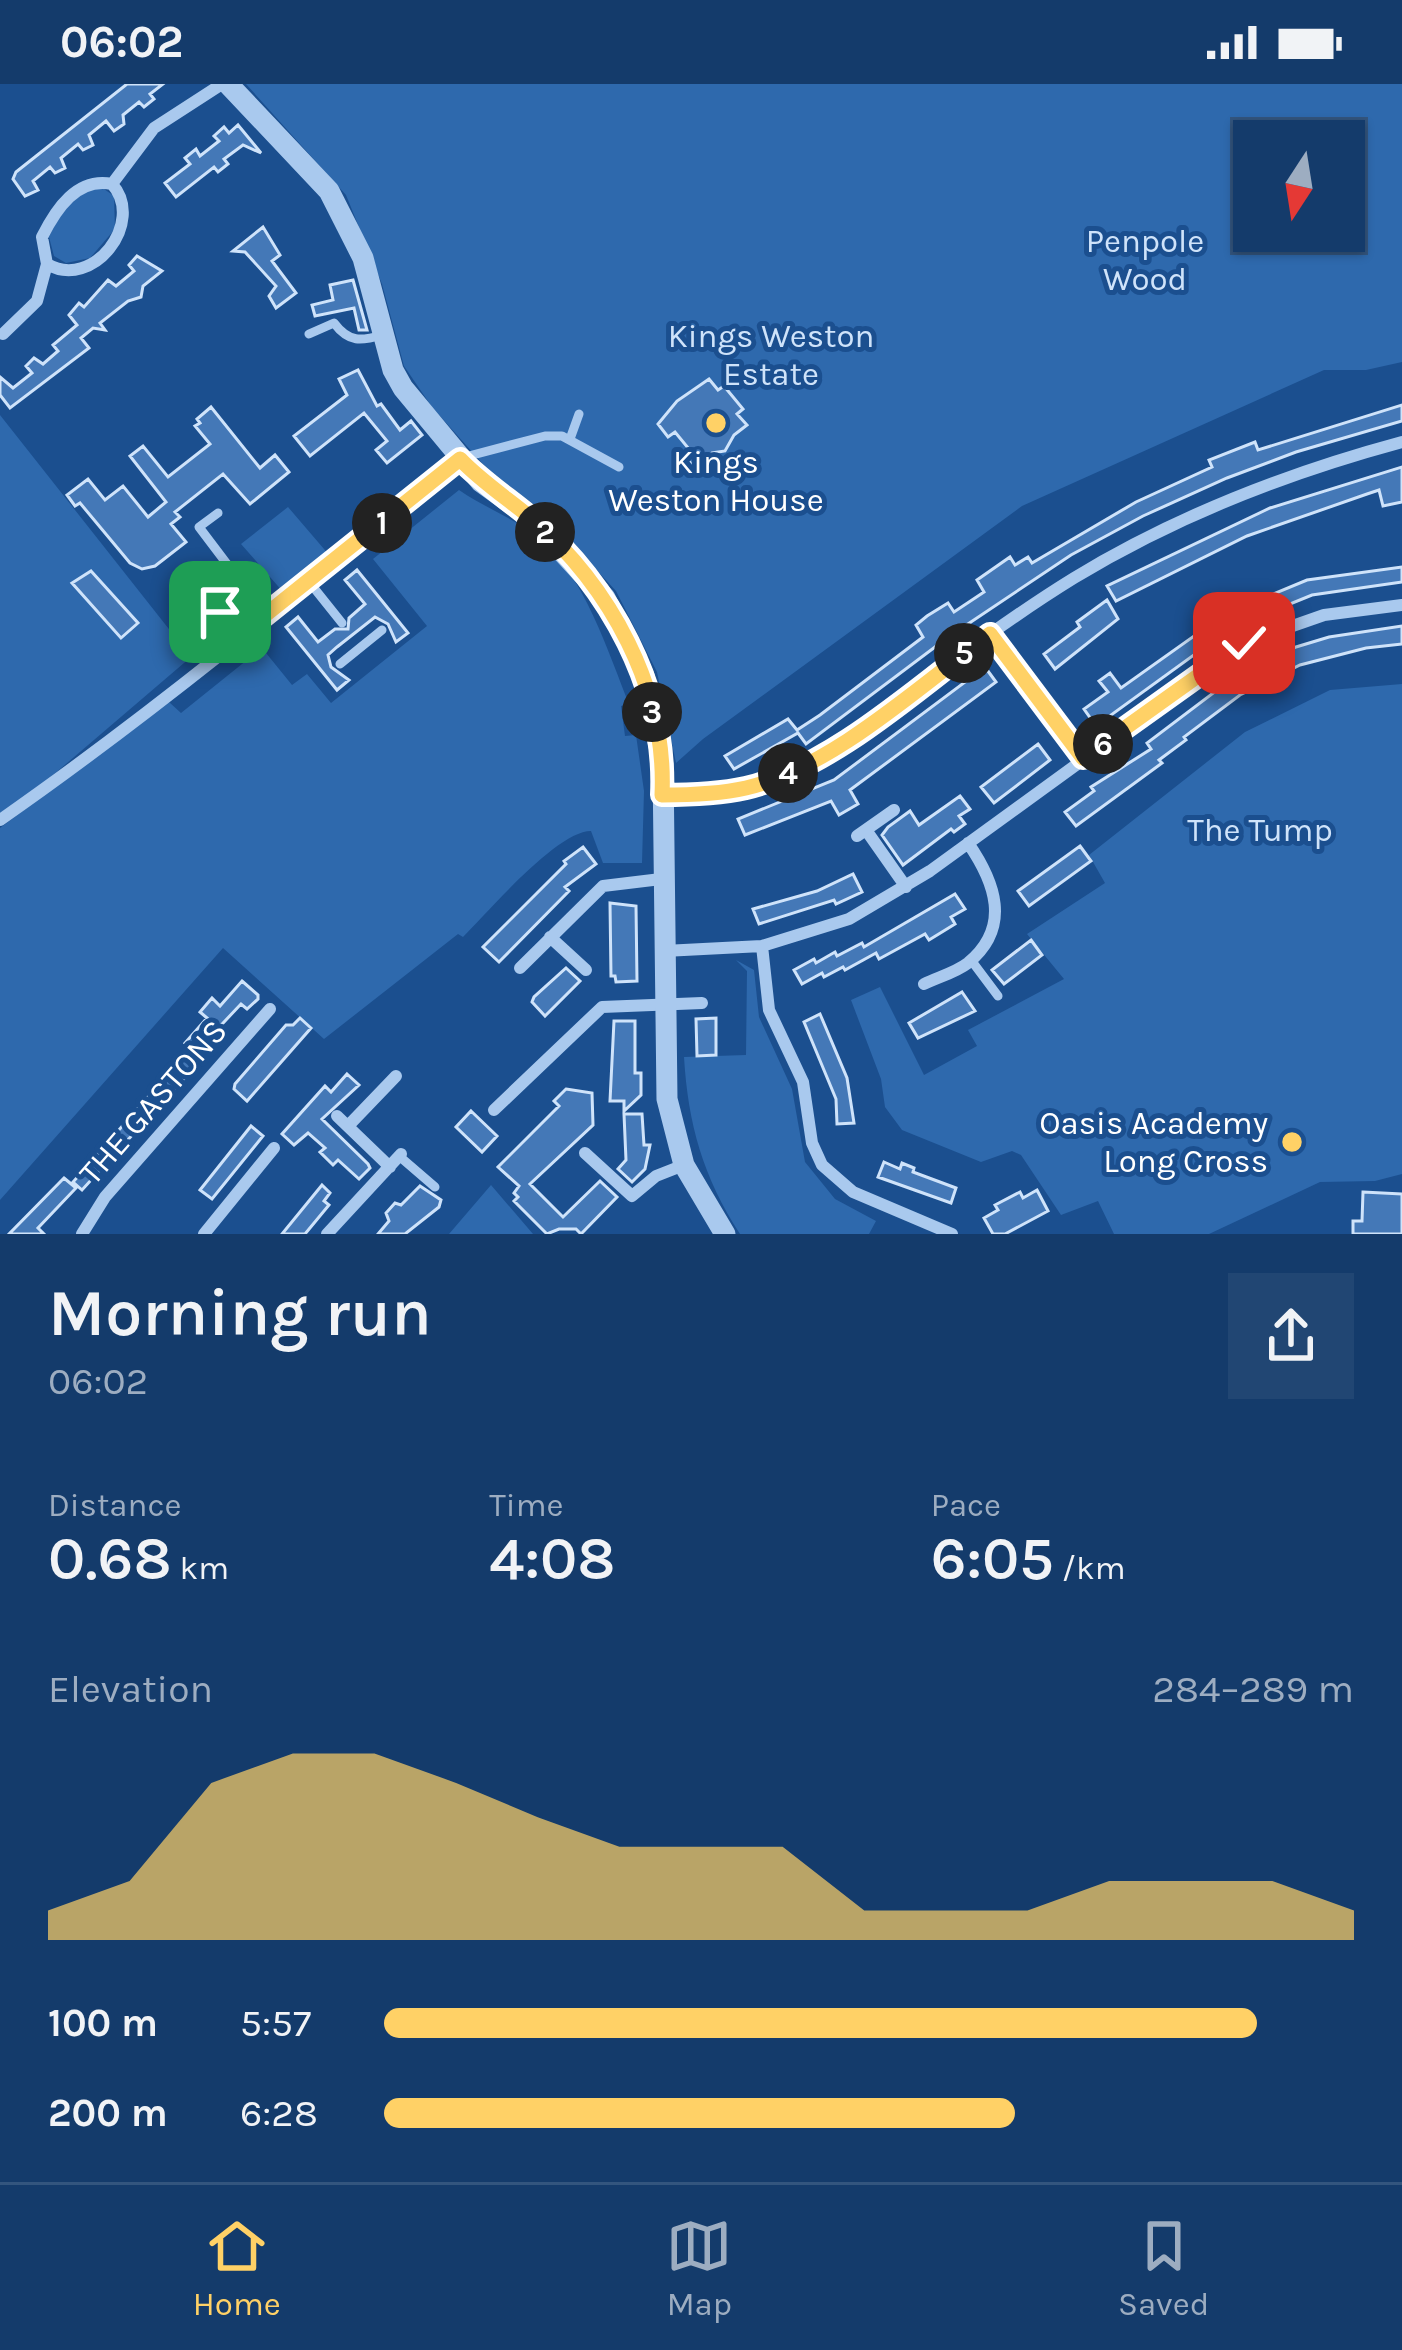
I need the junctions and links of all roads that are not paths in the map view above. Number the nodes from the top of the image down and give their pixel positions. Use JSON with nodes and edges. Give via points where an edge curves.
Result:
{"nodes":[{"id":1,"x":225,"y":84,"type":"edge"},
{"id":2,"x":112,"y":184,"type":"junction"},
{"id":3,"x":47,"y":264,"type":"junction"},
{"id":4,"x":3,"y":334,"type":"dead end"},
{"id":5,"x":308,"y":334,"type":"dead end"},
{"id":6,"x":383,"y":335,"type":"junction"},
{"id":7,"x":579,"y":414,"type":"dead end"},
{"id":8,"x":570,"y":439,"type":"junction"},
{"id":9,"x":1402,"y":442,"type":"edge"},
{"id":10,"x":460,"y":459,"type":"junction"},
{"id":11,"x":619,"y":467,"type":"dead end"},
{"id":12,"x":218,"y":512,"type":"dead end"},
{"id":13,"x":310,"y":583,"type":"junction"},
{"id":14,"x":1402,"y":605,"type":"edge"},
{"id":15,"x":342,"y":623,"type":"dead end"},
{"id":16,"x":382,"y":630,"type":"dead end"},
{"id":17,"x":990,"y":634,"type":"junction"},
{"id":18,"x":239,"y":636,"type":"junction"},
{"id":19,"x":353,"y":637,"type":"dead end"},
{"id":20,"x":362,"y":647,"type":"junction"},
{"id":21,"x":340,"y":664,"type":"dead end"},
{"id":22,"x":1083,"y":758,"type":"junction"},
{"id":23,"x":662,"y":795,"type":"junction"},
{"id":24,"x":894,"y":811,"type":"dead end"},
{"id":25,"x":0,"y":820,"type":"edge"},
{"id":26,"x":968,"y":843,"type":"junction"},
{"id":27,"x":662,"y":879,"type":"junction"},
{"id":28,"x":906,"y":887,"type":"junction"},
{"id":29,"x":550,"y":937,"type":"junction"},
{"id":30,"x":762,"y":946,"type":"junction"},
{"id":31,"x":662,"y":951,"type":"junction"},
{"id":32,"x":971,"y":961,"type":"junction"},
{"id":33,"x":520,"y":968,"type":"dead end"},
{"id":34,"x":586,"y":970,"type":"dead end"},
{"id":35,"x":924,"y":984,"type":"dead end"},
{"id":36,"x":998,"y":996,"type":"dead end"},
{"id":37,"x":702,"y":1003,"type":"dead end"},
{"id":38,"x":664,"y":1004,"type":"junction"},
{"id":39,"x":269,"y":1009,"type":"dead end"},
{"id":40,"x":396,"y":1076,"type":"dead end"},
{"id":41,"x":494,"y":1111,"type":"dead end"},
{"id":42,"x":585,"y":1153,"type":"dead end"},
{"id":43,"x":271,"y":1159,"type":"dead end"},
{"id":44,"x":397,"y":1159,"type":"junction"},
{"id":45,"x":684,"y":1165,"type":"junction"},
{"id":46,"x":435,"y":1187,"type":"dead end"},
{"id":47,"x":82,"y":1234,"type":"edge"},
{"id":48,"x":203,"y":1234,"type":"edge"},
{"id":49,"x":327,"y":1234,"type":"edge"},
{"id":50,"x":724,"y":1234,"type":"edge"},
{"id":51,"x":952,"y":1234,"type":"edge"}],
"edges":[{"from":1,"to":2,"type":"street","via":[[154,128]]},
{"from":1,"to":6,"type":"street","via":[[329,191],[363,258]]},
{"from":2,"to":3,"type":"street","via":[[93,183],[62,202],[42,237]]},
{"from":2,"to":3,"type":"street","via":[[123,213],[112,245],[76,270]]},
{"from":3,"to":4,"type":"street","via":[[34,308]]},
{"from":5,"to":6,"type":"lane","via":[[334,323],[353,340]]},
{"from":6,"to":10,"type":"street","via":[[403,388]]},
{"from":7,"to":8,"type":"lane"},
{"from":8,"to":10,"type":"lane","via":[[545,436]]},
{"from":8,"to":11,"type":"lane"},
{"from":9,"to":17,"type":"street","via":[[1196,513],[1080,574]]},
{"from":10,"to":13,"type":"street"},
{"from":10,"to":23,"type":"street","via":[[531,518],[604,598],[644,676]]},
{"from":12,"to":18,"type":"lane","via":[[199,527],[227,564],[201,586]]},
{"from":13,"to":15,"type":"lane"},
{"from":13,"to":18,"type":"street"},
{"from":14,"to":22,"type":"street","via":[[1324,615],[1244,643]]},
{"from":16,"to":20,"type":"lane"},
{"from":17,"to":22,"type":"street"},
{"from":17,"to":23,"type":"street","via":[[798,770],[748,788]]},
{"from":18,"to":25,"type":"street"},
{"from":19,"to":20,"type":"lane"},
{"from":20,"to":21,"type":"lane"},
{"from":22,"to":26,"type":"street"},
{"from":23,"to":27,"type":"street"},
{"from":24,"to":28,"type":"street","via":[[861,833]]},
{"from":26,"to":28,"type":"street"},
{"from":26,"to":32,"type":"street","via":[[991,878],[995,902],[989,934]]},
{"from":27,"to":29,"type":"street","via":[[603,886]]},
{"from":27,"to":31,"type":"street"},
{"from":28,"to":30,"type":"street","via":[[848,919]]},
{"from":29,"to":33,"type":"street"},
{"from":29,"to":34,"type":"street"},
{"from":30,"to":31,"type":"street"},
{"from":30,"to":51,"type":"street","via":[[769,1010],[800,1074],[822,1165],[853,1192]]},
{"from":31,"to":38,"type":"street"},
{"from":32,"to":35,"type":"street"},
{"from":32,"to":36,"type":"lane"},
{"from":37,"to":38,"type":"street"},
{"from":38,"to":41,"type":"street","via":[[597,1010],[501,1095]]},
{"from":38,"to":45,"type":"street","via":[[667,1099]]},
{"from":39,"to":47,"type":"street","name":"THE GASTONS"},
{"from":40,"to":44,"type":"street","via":[[343,1121]]},
{"from":42,"to":45,"type":"street","via":[[632,1196]]},
{"from":43,"to":48,"type":"street"},
{"from":44,"to":46,"type":"lane"},
{"from":44,"to":49,"type":"street"},
{"from":45,"to":50,"type":"street"}]}
